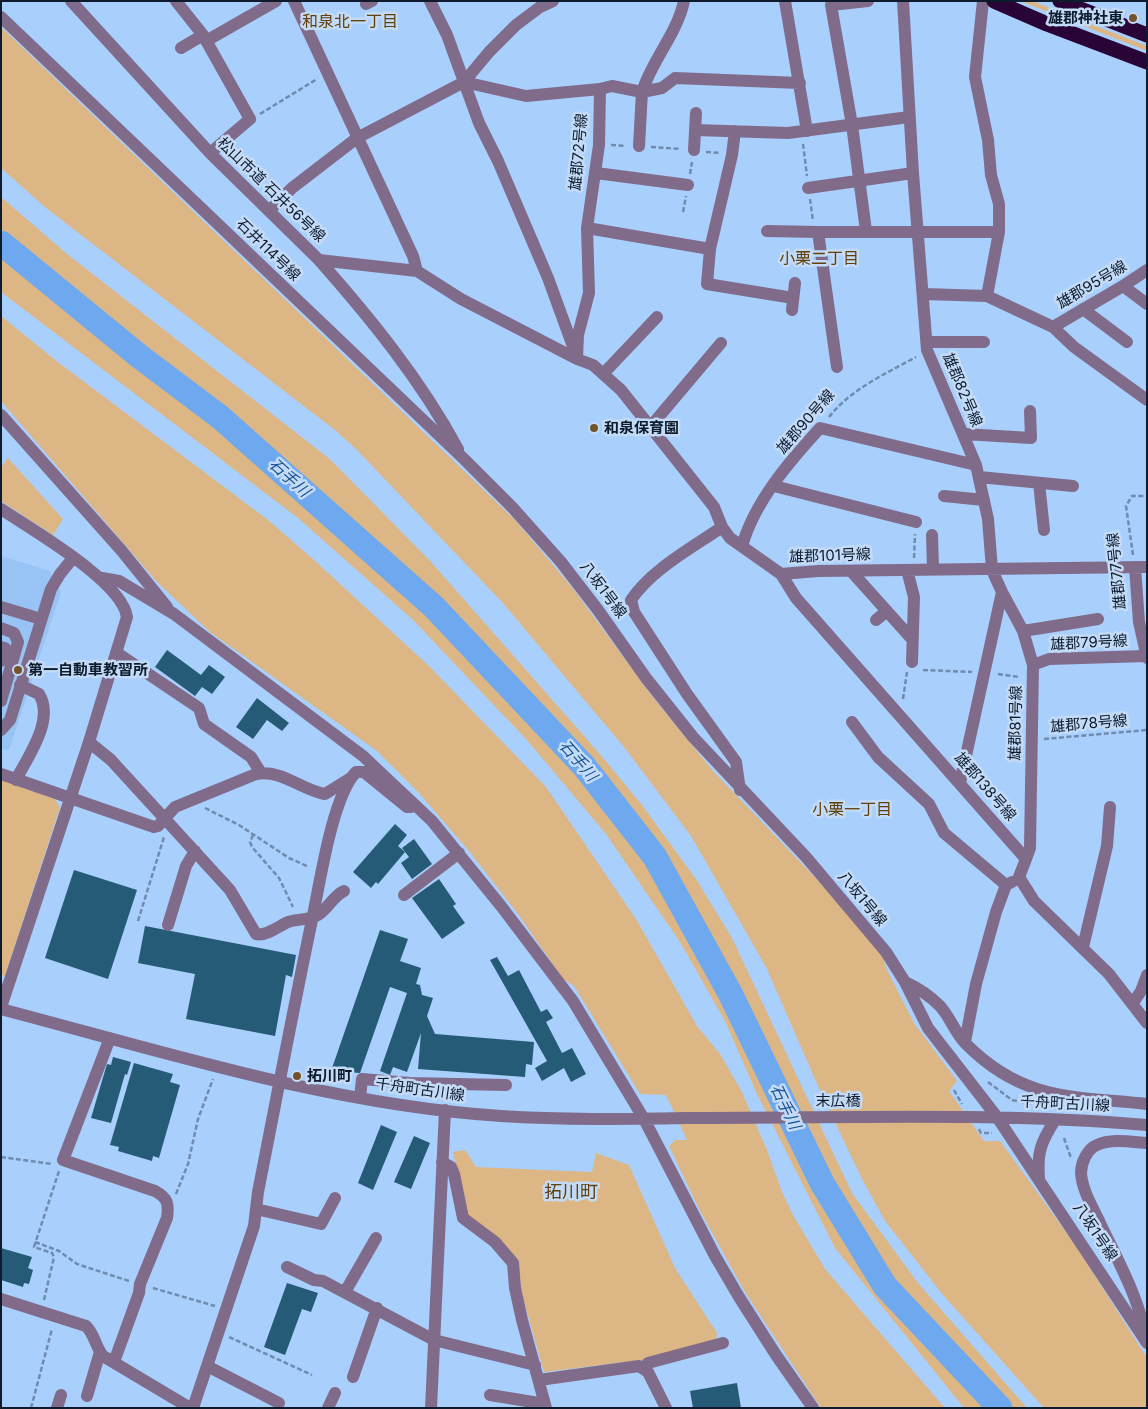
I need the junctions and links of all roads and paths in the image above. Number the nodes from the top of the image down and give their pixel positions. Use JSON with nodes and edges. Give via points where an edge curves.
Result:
{"nodes":[{"id":1,"x":72,"y":1,"type":"edge"},
{"id":2,"x":176,"y":1,"type":"edge"},
{"id":3,"x":276,"y":1,"type":"edge"},
{"id":4,"x":294,"y":1,"type":"edge"},
{"id":5,"x":430,"y":1,"type":"edge"},
{"id":6,"x":553,"y":1,"type":"edge"},
{"id":7,"x":684,"y":1,"type":"edge"},
{"id":8,"x":785,"y":1,"type":"edge"},
{"id":9,"x":903,"y":1,"type":"edge"},
{"id":10,"x":983,"y":1,"type":"edge"},
{"id":11,"x":994,"y":1,"type":"edge"},
{"id":12,"x":1060,"y":1,"type":"edge"},
{"id":13,"x":869,"y":5,"type":"edge"},
{"id":14,"x":1,"y":17,"type":"edge"},
{"id":15,"x":1147,"y":35,"type":"edge"},
{"id":16,"x":205,"y":38,"type":"junction"},
{"id":17,"x":181,"y":48,"type":"dead end"},
{"id":18,"x":1147,"y":62,"type":"edge"},
{"id":19,"x":327,"y":73,"type":"junction"},
{"id":20,"x":464,"y":82,"type":"junction"},
{"id":21,"x":800,"y":82,"type":"junction"},
{"id":22,"x":600,"y":89,"type":"junction"},
{"id":23,"x":642,"y":92,"type":"junction"},
{"id":24,"x":696,"y":113,"type":"dead end"},
{"id":25,"x":909,"y":117,"type":"junction"},
{"id":26,"x":250,"y":118,"type":"junction"},
{"id":27,"x":852,"y":125,"type":"junction"},
{"id":28,"x":695,"y":130,"type":"junction"},
{"id":29,"x":735,"y":131,"type":"junction"},
{"id":30,"x":806,"y":131,"type":"junction"},
{"id":31,"x":357,"y":138,"type":"junction"},
{"id":32,"x":599,"y":145,"type":"junction"},
{"id":33,"x":640,"y":146,"type":"junction"},
{"id":34,"x":694,"y":150,"type":"junction"},
{"id":35,"x":210,"y":153,"type":"junction"},
{"id":36,"x":732,"y":155,"type":"junction"},
{"id":37,"x":913,"y":172,"type":"junction"},
{"id":38,"x":596,"y":173,"type":"junction"},
{"id":39,"x":861,"y":179,"type":"junction"},
{"id":40,"x":688,"y":185,"type":"dead end"},
{"id":41,"x":808,"y":188,"type":"dead end"},
{"id":42,"x":270,"y":210,"type":"junction"},
{"id":43,"x":587,"y":228,"type":"junction"},
{"id":44,"x":767,"y":231,"type":"dead end"},
{"id":45,"x":866,"y":231,"type":"junction"},
{"id":46,"x":818,"y":232,"type":"junction"},
{"id":47,"x":998,"y":232,"type":"junction"},
{"id":48,"x":920,"y":233,"type":"junction"},
{"id":49,"x":710,"y":249,"type":"junction"},
{"id":50,"x":319,"y":260,"type":"junction"},
{"id":51,"x":1147,"y":270,"type":"edge"},
{"id":52,"x":417,"y":271,"type":"junction"},
{"id":53,"x":795,"y":283,"type":"dead end"},
{"id":54,"x":1123,"y":286,"type":"junction"},
{"id":55,"x":924,"y":294,"type":"junction"},
{"id":56,"x":987,"y":296,"type":"junction"},
{"id":57,"x":1147,"y":304,"type":"edge"},
{"id":58,"x":1083,"y":309,"type":"junction"},
{"id":59,"x":657,"y":317,"type":"dead end"},
{"id":60,"x":1053,"y":327,"type":"junction"},
{"id":61,"x":984,"y":342,"type":"dead end"},
{"id":62,"x":1127,"y":342,"type":"dead end"},
{"id":63,"x":722,"y":343,"type":"dead end"},
{"id":64,"x":927,"y":346,"type":"junction"},
{"id":65,"x":577,"y":359,"type":"junction"},
{"id":66,"x":837,"y":367,"type":"dead end"},
{"id":67,"x":604,"y":373,"type":"junction"},
{"id":68,"x":1147,"y":400,"type":"edge"},
{"id":69,"x":1030,"y":411,"type":"dead end"},
{"id":70,"x":1,"y":415,"type":"edge"},
{"id":71,"x":651,"y":426,"type":"junction"},
{"id":72,"x":820,"y":428,"type":"junction"},
{"id":73,"x":964,"y":434,"type":"junction"},
{"id":74,"x":464,"y":459,"type":"junction"},
{"id":75,"x":977,"y":471,"type":"junction"},
{"id":76,"x":1039,"y":483,"type":"junction"},
{"id":77,"x":774,"y":486,"type":"junction"},
{"id":78,"x":1073,"y":486,"type":"dead end"},
{"id":79,"x":944,"y":496,"type":"dead end"},
{"id":80,"x":1147,"y":496,"type":"edge"},
{"id":81,"x":984,"y":500,"type":"junction"},
{"id":82,"x":512,"y":507,"type":"joint"},
{"id":83,"x":1,"y":509,"type":"edge"},
{"id":84,"x":916,"y":522,"type":"joint"},
{"id":85,"x":722,"y":526,"type":"junction"},
{"id":86,"x":1044,"y":530,"type":"dead end"},
{"id":87,"x":932,"y":535,"type":"dead end"},
{"id":88,"x":742,"y":546,"type":"junction"},
{"id":89,"x":73,"y":558,"type":"junction"},
{"id":90,"x":1141,"y":567,"type":"edge"},
{"id":91,"x":934,"y":569,"type":"junction"},
{"id":92,"x":911,"y":570,"type":"junction"},
{"id":93,"x":992,"y":570,"type":"junction"},
{"id":94,"x":851,"y":571,"type":"junction"},
{"id":95,"x":781,"y":574,"type":"junction"},
{"id":96,"x":102,"y":578,"type":"junction"},
{"id":97,"x":1002,"y":592,"type":"junction"},
{"id":98,"x":1,"y":607,"type":"edge"},
{"id":99,"x":888,"y":611,"type":"junction"},
{"id":100,"x":174,"y":614,"type":"junction"},
{"id":101,"x":41,"y":619,"type":"junction"},
{"id":102,"x":1098,"y":619,"type":"dead end"},
{"id":103,"x":876,"y":620,"type":"dead end"},
{"id":104,"x":1,"y":628,"type":"edge"},
{"id":105,"x":1024,"y":631,"type":"junction"},
{"id":106,"x":911,"y":638,"type":"junction"},
{"id":107,"x":1,"y":647,"type":"edge"},
{"id":108,"x":117,"y":653,"type":"junction"},
{"id":109,"x":1146,"y":657,"type":"edge"},
{"id":110,"x":5,"y":664,"type":"edge"},
{"id":111,"x":1033,"y":665,"type":"junction"},
{"id":112,"x":912,"y":667,"type":"junction"},
{"id":113,"x":25,"y":671,"type":"junction"},
{"id":114,"x":984,"y":673,"type":"junction"},
{"id":115,"x":1033,"y":679,"type":"junction"},
{"id":116,"x":4,"y":682,"type":"edge"},
{"id":117,"x":20,"y":685,"type":"junction"},
{"id":118,"x":1,"y":701,"type":"edge"},
{"id":119,"x":900,"y":716,"type":"junction"},
{"id":120,"x":852,"y":722,"type":"dead end"},
{"id":121,"x":1,"y":730,"type":"edge"},
{"id":122,"x":1147,"y":730,"type":"edge"},
{"id":123,"x":1032,"y":740,"type":"junction"},
{"id":124,"x":89,"y":742,"type":"junction"},
{"id":125,"x":262,"y":773,"type":"junction"},
{"id":126,"x":1,"y":774,"type":"edge"},
{"id":127,"x":349,"y":779,"type":"junction"},
{"id":128,"x":16,"y":780,"type":"junction"},
{"id":129,"x":960,"y":783,"type":"junction"},
{"id":130,"x":740,"y":790,"type":"junction"},
{"id":131,"x":69,"y":798,"type":"junction"},
{"id":132,"x":195,"y":798,"type":"junction"},
{"id":133,"x":419,"y":807,"type":"junction"},
{"id":134,"x":1110,"y":807,"type":"dead end"},
{"id":135,"x":167,"y":819,"type":"junction"},
{"id":136,"x":253,"y":835,"type":"junction"},
{"id":137,"x":195,"y":851,"type":"junction"},
{"id":138,"x":459,"y":853,"type":"junction"},
{"id":139,"x":1026,"y":860,"type":"junction"},
{"id":140,"x":322,"y":873,"type":"junction"},
{"id":141,"x":1019,"y":878,"type":"junction"},
{"id":142,"x":1006,"y":885,"type":"junction"},
{"id":143,"x":344,"y":891,"type":"dead end"},
{"id":144,"x":404,"y":895,"type":"dead end"},
{"id":145,"x":312,"y":917,"type":"junction"},
{"id":146,"x":299,"y":918,"type":"junction"},
{"id":147,"x":138,"y":921,"type":"dead end"},
{"id":148,"x":168,"y":925,"type":"dead end"},
{"id":149,"x":1083,"y":947,"type":"junction"},
{"id":150,"x":1147,"y":975,"type":"edge"},
{"id":151,"x":905,"y":982,"type":"junction"},
{"id":152,"x":1133,"y":1003,"type":"junction"},
{"id":153,"x":1,"y":1008,"type":"edge"},
{"id":154,"x":1147,"y":1023,"type":"edge"},
{"id":155,"x":110,"y":1038,"type":"junction"},
{"id":156,"x":965,"y":1042,"type":"junction"},
{"id":157,"x":213,"y":1079,"type":"dead end"},
{"id":158,"x":280,"y":1081,"type":"junction"},
{"id":159,"x":506,"y":1085,"type":"dead end"},
{"id":160,"x":360,"y":1098,"type":"junction"},
{"id":161,"x":1147,"y":1104,"type":"edge"},
{"id":162,"x":445,"y":1110,"type":"junction"},
{"id":163,"x":981,"y":1117,"type":"joint"},
{"id":164,"x":997,"y":1117,"type":"junction"},
{"id":165,"x":666,"y":1118,"type":"joint"},
{"id":166,"x":644,"y":1119,"type":"junction"},
{"id":167,"x":1055,"y":1120,"type":"junction"},
{"id":168,"x":1147,"y":1125,"type":"edge"},
{"id":169,"x":1147,"y":1143,"type":"edge"},
{"id":170,"x":1,"y":1158,"type":"edge"},
{"id":171,"x":62,"y":1162,"type":"junction"},
{"id":172,"x":442,"y":1162,"type":"junction"},
{"id":173,"x":1039,"y":1178,"type":"junction"},
{"id":174,"x":335,"y":1198,"type":"dead end"},
{"id":175,"x":167,"y":1201,"type":"junction"},
{"id":176,"x":256,"y":1209,"type":"junction"},
{"id":177,"x":376,"y":1238,"type":"dead end"},
{"id":178,"x":287,"y":1267,"type":"dead end"},
{"id":179,"x":345,"y":1292,"type":"junction"},
{"id":180,"x":1,"y":1299,"type":"edge"},
{"id":181,"x":377,"y":1308,"type":"junction"},
{"id":182,"x":37,"y":1309,"type":"junction"},
{"id":183,"x":55,"y":1315,"type":"junction"},
{"id":184,"x":218,"y":1332,"type":"junction"},
{"id":185,"x":434,"y":1340,"type":"junction"},
{"id":186,"x":1147,"y":1342,"type":"edge"},
{"id":187,"x":723,"y":1343,"type":"dead end"},
{"id":188,"x":100,"y":1352,"type":"junction"},
{"id":189,"x":114,"y":1362,"type":"junction"},
{"id":190,"x":535,"y":1365,"type":"junction"},
{"id":191,"x":207,"y":1366,"type":"junction"},
{"id":192,"x":644,"y":1368,"type":"junction"},
{"id":193,"x":358,"y":1374,"type":"dead end"},
{"id":194,"x":312,"y":1375,"type":"dead end"},
{"id":195,"x":539,"y":1380,"type":"junction"},
{"id":196,"x":335,"y":1393,"type":"dead end"},
{"id":197,"x":87,"y":1396,"type":"dead end"},
{"id":198,"x":497,"y":1400,"type":"edge"},
{"id":199,"x":279,"y":1403,"type":"dead end"},
{"id":200,"x":546,"y":1406,"type":"edge"},
{"id":201,"x":31,"y":1408,"type":"edge"},
{"id":202,"x":191,"y":1408,"type":"edge"},
{"id":203,"x":328,"y":1408,"type":"edge"},
{"id":204,"x":431,"y":1408,"type":"edge"},
{"id":205,"x":666,"y":1408,"type":"edge"},
{"id":206,"x":813,"y":1408,"type":"edge"}],
"edges":[{"from":1,"to":35,"type":"street","name":"松山市道 石井56号線"},
{"from":2,"to":16,"type":"street"},
{"from":3,"to":16,"type":"street"},
{"from":4,"to":19,"type":"street"},
{"from":5,"to":20,"type":"street","via":[[447,35]]},
{"from":6,"to":20,"type":"street","via":[[516,25]]},
{"from":7,"to":23,"type":"street","via":[[676,27],[653,65]]},
{"from":8,"to":21,"type":"street"},
{"from":9,"to":25,"type":"street","name":"雄郡82号線"},
{"from":10,"to":47,"type":"street","via":[[975,77],[999,204]]},
{"from":11,"to":18,"type":"highway"},
{"from":12,"to":15,"type":"highway"},
{"from":13,"to":27,"type":"street","via":[[830,6]]},
{"from":14,"to":74,"type":"street","name":"石井114号線"},
{"from":16,"to":17,"type":"street"},
{"from":16,"to":26,"type":"street"},
{"from":19,"to":26,"type":"path"},
{"from":19,"to":31,"type":"street"},
{"from":20,"to":22,"type":"street","via":[[526,96]]},
{"from":20,"to":31,"type":"street"},
{"from":20,"to":65,"type":"street","via":[[478,123],[498,161],[548,278]]},
{"from":21,"to":23,"type":"street","via":[[675,78],[662,88]]},
{"from":21,"to":30,"type":"street"},
{"from":22,"to":23,"type":"street","via":[[612,86]]},
{"from":22,"to":32,"type":"street","name":"雄郡72号線"},
{"from":23,"to":33,"type":"street"},
{"from":24,"to":28,"type":"street"},
{"from":25,"to":27,"type":"street"},
{"from":25,"to":37,"type":"street","name":"雄郡82号線"},
{"from":26,"to":35,"type":"street"},
{"from":27,"to":30,"type":"street"},
{"from":27,"to":39,"type":"street"},
{"from":28,"to":29,"type":"street"},
{"from":28,"to":34,"type":"street"},
{"from":29,"to":30,"type":"street"},
{"from":29,"to":36,"type":"street"},
{"from":31,"to":42,"type":"street","via":[[292,188]]},
{"from":31,"to":52,"type":"street","via":[[413,256]]},
{"from":32,"to":33,"type":"path"},
{"from":32,"to":38,"type":"street","name":"雄郡72号線"},
{"from":33,"to":34,"type":"path"},
{"from":34,"to":36,"type":"path"},
{"from":35,"to":42,"type":"street","name":"松山市道 石井56号線"},
{"from":36,"to":49,"type":"street"},
{"from":37,"to":39,"type":"street"},
{"from":37,"to":48,"type":"street","name":"雄郡82号線"},
{"from":38,"to":40,"type":"street"},
{"from":38,"to":43,"type":"street","name":"雄郡72号線"},
{"from":39,"to":41,"type":"street"},
{"from":39,"to":45,"type":"street"},
{"from":42,"to":50,"type":"street","name":"松山市道 石井56号線"},
{"from":43,"to":49,"type":"street"},
{"from":43,"to":65,"type":"street","name":"雄郡72号線","via":[[589,293],[578,335]]},
{"from":44,"to":46,"type":"street"},
{"from":45,"to":46,"type":"street"},
{"from":45,"to":48,"type":"street"},
{"from":46,"to":66,"type":"street"},
{"from":47,"to":48,"type":"street"},
{"from":47,"to":56,"type":"street"},
{"from":48,"to":55,"type":"street","name":"雄郡82号線"},
{"from":49,"to":53,"type":"street","via":[[708,284],[793,304]]},
{"from":50,"to":52,"type":"street","name":"松山市道 石井56号線"},
{"from":50,"to":74,"type":"street","via":[[373,322],[435,406]]},
{"from":51,"to":54,"type":"street","name":"雄郡95号線"},
{"from":52,"to":65,"type":"street","name":"松山市道 石井56号線"},
{"from":54,"to":57,"type":"street"},
{"from":54,"to":58,"type":"street","name":"雄郡95号線"},
{"from":55,"to":56,"type":"street"},
{"from":55,"to":64,"type":"street","name":"雄郡82号線"},
{"from":56,"to":60,"type":"street"},
{"from":58,"to":60,"type":"street","name":"雄郡95号線"},
{"from":58,"to":62,"type":"street"},
{"from":59,"to":67,"type":"street"},
{"from":60,"to":68,"type":"street","via":[[1074,347]]},
{"from":61,"to":64,"type":"street"},
{"from":63,"to":71,"type":"street"},
{"from":64,"to":72,"type":"path","name":"雄郡90号線","via":[[839,405]]},
{"from":64,"to":73,"type":"street","name":"雄郡82号線"},
{"from":65,"to":67,"type":"street","name":"松山市道 石井56号線"},
{"from":67,"to":71,"type":"street","name":"松山市道 石井56号線"},
{"from":69,"to":73,"type":"street","via":[[1031,438]]},
{"from":70,"to":100,"type":"street"},
{"from":71,"to":85,"type":"street","name":"雄郡101号線","via":[[714,507]]},
{"from":72,"to":75,"type":"street"},
{"from":72,"to":77,"type":"street","name":"雄郡90号線"},
{"from":73,"to":75,"type":"street","name":"雄郡82号線"},
{"from":74,"to":82,"type":"street","name":"石井114号線"},
{"from":75,"to":76,"type":"street"},
{"from":75,"to":81,"type":"street","name":"雄郡82号線"},
{"from":76,"to":78,"type":"street"},
{"from":76,"to":86,"type":"street"},
{"from":77,"to":84,"type":"street"},
{"from":77,"to":88,"type":"street","name":"雄郡90号線","via":[[753,516]]},
{"from":79,"to":81,"type":"street"},
{"from":80,"to":90,"type":"path","name":"雄郡77号線","via":[[1132,496],[1126,506]]},
{"from":81,"to":93,"type":"street","name":"雄郡82号線"},
{"from":82,"to":130,"type":"street","name":"八坂1号線","via":[[572,576],[646,678]]},
{"from":83,"to":89,"type":"street"},
{"from":84,"to":92,"type":"path"},
{"from":85,"to":88,"type":"street","name":"雄郡101号線","via":[[730,538]]},
{"from":85,"to":130,"type":"street","via":[[661,570],[638,589],[631,600],[634,612],[687,694],[736,762]]},
{"from":87,"to":91,"type":"street"},
{"from":88,"to":95,"type":"street","name":"雄郡101号線"},
{"from":89,"to":96,"type":"street"},
{"from":89,"to":101,"type":"street","via":[[51,589]]},
{"from":90,"to":93,"type":"street","name":"雄郡101号線"},
{"from":90,"to":109,"type":"street","name":"雄郡77号線","via":[[1139,622]]},
{"from":91,"to":92,"type":"street","name":"雄郡101号線"},
{"from":91,"to":93,"type":"street","name":"雄郡101号線"},
{"from":92,"to":94,"type":"street","name":"雄郡101号線"},
{"from":92,"to":106,"type":"street","via":[[914,597]]},
{"from":93,"to":97,"type":"street","name":"雄郡82号線"},
{"from":94,"to":95,"type":"street","name":"雄郡101号線"},
{"from":94,"to":99,"type":"street"},
{"from":95,"to":119,"type":"street","name":"雄郡138号線","via":[[796,598]]},
{"from":96,"to":100,"type":"street","via":[[119,581]]},
{"from":96,"to":108,"type":"street","via":[[126,608],[127,617]]},
{"from":97,"to":105,"type":"street","name":"雄郡81号線"},
{"from":97,"to":114,"type":"street"},
{"from":98,"to":101,"type":"street"},
{"from":99,"to":103,"type":"street"},
{"from":99,"to":106,"type":"street"},
{"from":100,"to":133,"type":"street","via":[[363,756]]},
{"from":101,"to":113,"type":"street"},
{"from":102,"to":105,"type":"street"},
{"from":104,"to":110,"type":"street","via":[[14,633],[18,646]]},
{"from":105,"to":111,"type":"street","name":"雄郡81号線"},
{"from":106,"to":112,"type":"street","via":[[914,646]]},
{"from":107,"to":110,"type":"street","via":[[5,648]]},
{"from":108,"to":124,"type":"street"},
{"from":108,"to":125,"type":"street","via":[[199,708],[204,724],[251,757]]},
{"from":109,"to":111,"type":"street","name":"雄郡79号線","via":[[1049,659]]},
{"from":110,"to":113,"type":"street"},
{"from":110,"to":116,"type":"street"},
{"from":111,"to":115,"type":"street","name":"雄郡81号線"},
{"from":112,"to":114,"type":"path"},
{"from":112,"to":119,"type":"path"},
{"from":113,"to":117,"type":"street"},
{"from":114,"to":115,"type":"path"},
{"from":114,"to":129,"type":"street"},
{"from":115,"to":123,"type":"street","name":"雄郡81号線"},
{"from":116,"to":118,"type":"street"},
{"from":117,"to":121,"type":"street","via":[[10,720]]},
{"from":117,"to":128,"type":"street","via":[[39,694],[45,711]]},
{"from":119,"to":129,"type":"street","name":"雄郡138号線"},
{"from":120,"to":142,"type":"street","via":[[878,757],[929,804],[944,833]]},
{"from":122,"to":123,"type":"path","name":"雄郡78号線"},
{"from":123,"to":139,"type":"street","name":"雄郡81号線","via":[[1030,848]]},
{"from":124,"to":131,"type":"street"},
{"from":124,"to":135,"type":"street","via":[[103,751]]},
{"from":125,"to":127,"type":"street","via":[[281,776],[325,794]]},
{"from":125,"to":132,"type":"street"},
{"from":126,"to":128,"type":"street"},
{"from":127,"to":133,"type":"street","via":[[356,772],[364,772],[407,807]]},
{"from":127,"to":140,"type":"street","via":[[329,838]]},
{"from":128,"to":131,"type":"street"},
{"from":129,"to":139,"type":"street","name":"雄郡138号線"},
{"from":130,"to":151,"type":"street","name":"八坂1号線","via":[[806,858],[886,952]]},
{"from":131,"to":135,"type":"street","via":[[154,827]]},
{"from":131,"to":153,"type":"street"},
{"from":132,"to":135,"type":"street","via":[[175,807]]},
{"from":132,"to":136,"type":"path","via":[[204,808],[239,824]]},
{"from":133,"to":138,"type":"street"},
{"from":134,"to":149,"type":"street","via":[[1107,846]]},
{"from":135,"to":137,"type":"street"},
{"from":135,"to":147,"type":"path"},
{"from":136,"to":140,"type":"path","via":[[289,858]]},
{"from":136,"to":146,"type":"path","via":[[252,847],[278,878]]},
{"from":137,"to":146,"type":"street","via":[[230,890],[256,934]]},
{"from":137,"to":148,"type":"street","via":[[186,866]]},
{"from":138,"to":144,"type":"street"},
{"from":138,"to":166,"type":"street","via":[[573,1001]]},
{"from":139,"to":141,"type":"street"},
{"from":140,"to":145,"type":"street"},
{"from":141,"to":142,"type":"street"},
{"from":141,"to":149,"type":"street","via":[[1034,901]]},
{"from":142,"to":156,"type":"street","via":[[976,984]]},
{"from":143,"to":145,"type":"street"},
{"from":145,"to":146,"type":"street"},
{"from":145,"to":158,"type":"street"},
{"from":149,"to":152,"type":"street"},
{"from":150,"to":152,"type":"street"},
{"from":151,"to":156,"type":"street","via":[[940,1006]]},
{"from":151,"to":164,"type":"street","name":"八坂1号線","via":[[928,1028]]},
{"from":152,"to":154,"type":"street"},
{"from":153,"to":155,"type":"street","name":"千舟町古川線"},
{"from":155,"to":158,"type":"street","name":"千舟町古川線"},
{"from":155,"to":171,"type":"street"},
{"from":156,"to":161,"type":"street","via":[[1003,1075],[1022,1085],[1047,1092]]},
{"from":157,"to":175,"type":"path","via":[[183,1178],[176,1195]]},
{"from":158,"to":160,"type":"street","name":"千舟町古川線"},
{"from":158,"to":176,"type":"street"},
{"from":159,"to":160,"type":"street","via":[[362,1079]]},
{"from":160,"to":162,"type":"street","name":"千舟町古川線"},
{"from":162,"to":166,"type":"street","name":"千舟町古川線","via":[[500,1116]]},
{"from":162,"to":172,"type":"street"},
{"from":163,"to":164,"type":"street","name":"千舟町古川線"},
{"from":163,"to":165,"type":"street","name":"末広橋"},
{"from":164,"to":167,"type":"street","name":"千舟町古川線"},
{"from":164,"to":173,"type":"street","name":"八坂1号線"},
{"from":165,"to":166,"type":"street","name":"千舟町古川線"},
{"from":166,"to":206,"type":"street","via":[[734,1288]]},
{"from":167,"to":168,"type":"street","name":"千舟町古川線"},
{"from":167,"to":173,"type":"street","via":[[1038,1157]]},
{"from":169,"to":186,"type":"street","via":[[1120,1141],[1097,1145],[1084,1161],[1081,1175],[1089,1200],[1136,1300]]},
{"from":170,"to":171,"type":"path"},
{"from":171,"to":175,"type":"street","via":[[155,1191]]},
{"from":171,"to":182,"type":"path","via":[[34,1247],[52,1253],[54,1257],[45,1300],[39,1302]]},
{"from":172,"to":185,"type":"street"},
{"from":172,"to":190,"type":"street","via":[[451,1167],[454,1174],[463,1218],[495,1242],[513,1263],[515,1288]]},
{"from":173,"to":186,"type":"street","name":"八坂1号線"},
{"from":174,"to":176,"type":"street","via":[[321,1224]]},
{"from":175,"to":189,"type":"street","via":[[167,1218],[140,1284]]},
{"from":176,"to":184,"type":"street","via":[[254,1226]]},
{"from":177,"to":179,"type":"street"},
{"from":178,"to":179,"type":"street"},
{"from":179,"to":181,"type":"street"},
{"from":180,"to":182,"type":"street"},
{"from":181,"to":185,"type":"street"},
{"from":181,"to":193,"type":"street"},
{"from":182,"to":183,"type":"street"},
{"from":183,"to":188,"type":"street","via":[[86,1326]]},
{"from":183,"to":201,"type":"path"},
{"from":184,"to":191,"type":"street"},
{"from":184,"to":194,"type":"path"},
{"from":185,"to":190,"type":"street"},
{"from":185,"to":204,"type":"street"},
{"from":187,"to":192,"type":"street","via":[[648,1363]]},
{"from":188,"to":189,"type":"street"},
{"from":188,"to":197,"type":"street"},
{"from":189,"to":202,"type":"street"},
{"from":190,"to":195,"type":"street"},
{"from":191,"to":199,"type":"street"},
{"from":191,"to":202,"type":"street"},
{"from":192,"to":195,"type":"street"},
{"from":192,"to":205,"type":"street"},
{"from":195,"to":200,"type":"street"},
{"from":196,"to":203,"type":"street"},
{"from":198,"to":200,"type":"street"}]}
